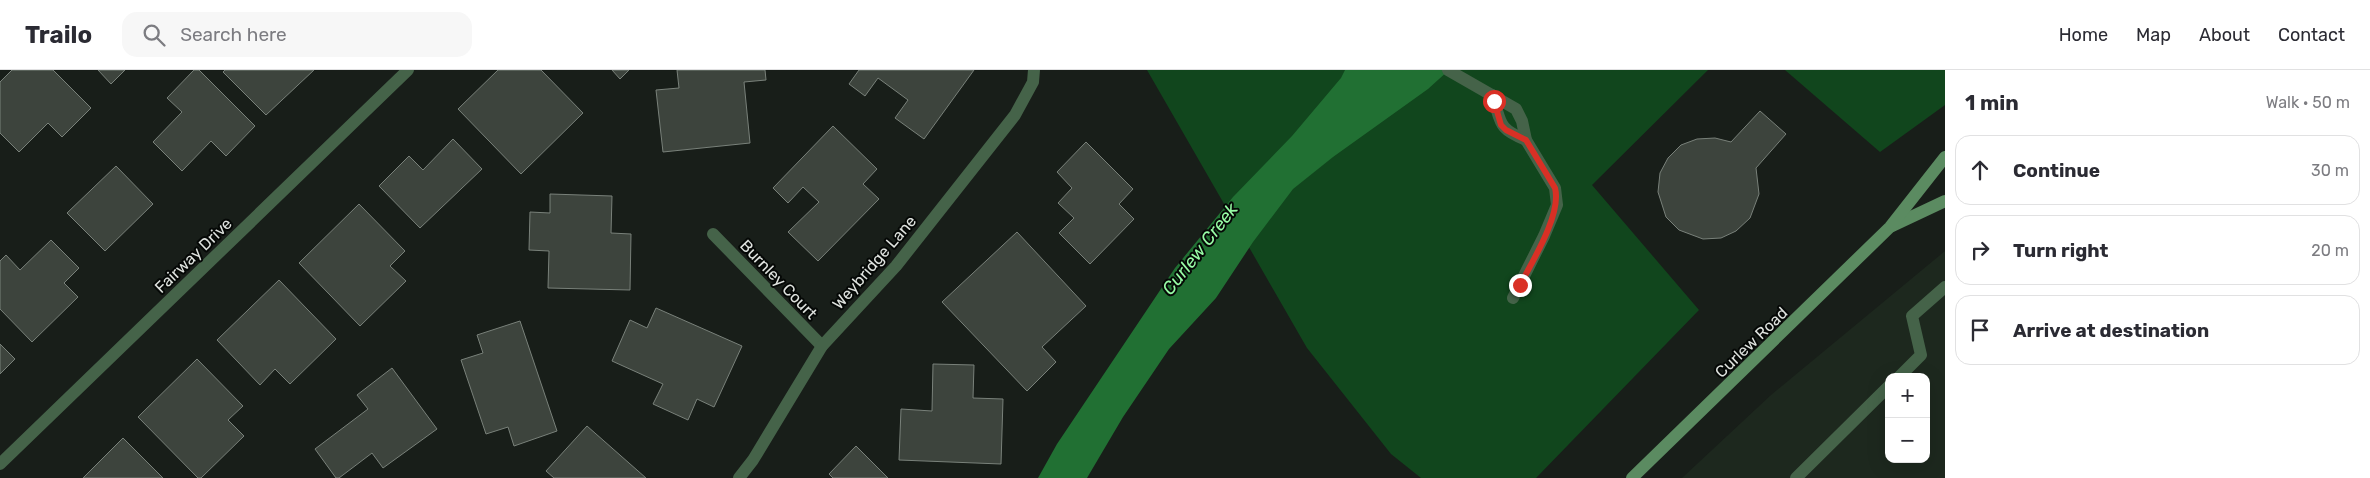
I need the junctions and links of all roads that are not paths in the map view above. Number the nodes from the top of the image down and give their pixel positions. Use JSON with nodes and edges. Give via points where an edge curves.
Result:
{"nodes":[{"id":1,"x":408,"y":70,"type":"edge"},
{"id":2,"x":1034,"y":70,"type":"edge"},
{"id":3,"x":1448,"y":70,"type":"edge"},
{"id":4,"x":1489,"y":94,"type":"junction"},
{"id":5,"x":1526,"y":140,"type":"junction"},
{"id":6,"x":1945,"y":157,"type":"edge"},
{"id":7,"x":1945,"y":201,"type":"edge"},
{"id":8,"x":1890,"y":227,"type":"junction"},
{"id":9,"x":713,"y":234,"type":"dead end"},
{"id":10,"x":1945,"y":287,"type":"edge"},
{"id":11,"x":1512,"y":298,"type":"dead end"},
{"id":12,"x":822,"y":346,"type":"junction"},
{"id":13,"x":1903,"y":373,"type":"edge"},
{"id":14,"x":1885,"y":390,"type":"edge"},
{"id":15,"x":0,"y":464,"type":"edge"},
{"id":16,"x":739,"y":478,"type":"edge"},
{"id":17,"x":1632,"y":478,"type":"edge"},
{"id":18,"x":1796,"y":478,"type":"edge"}],
"edges":[{"from":1,"to":15,"type":"street","name":"Fairway Drive"},
{"from":2,"to":12,"type":"street","name":"Weybridge Lane","via":[[1033,82],[1016,115],[896,266]]},
{"from":3,"to":4,"type":"street"},
{"from":4,"to":5,"type":"street","via":[[1501,125]]},
{"from":4,"to":5,"type":"street","via":[[1516,109]]},
{"from":5,"to":11,"type":"street","via":[[1555,188],[1557,205]]},
{"from":6,"to":8,"type":"main road","name":"Curlew Road"},
{"from":7,"to":8,"type":"main road","name":"Curlew Road"},
{"from":8,"to":17,"type":"main road","name":"Curlew Road"},
{"from":9,"to":12,"type":"street","name":"Burnley Court"},
{"from":10,"to":13,"type":"street","via":[[1912,316],[1921,355]]},
{"from":12,"to":16,"type":"street","name":"Weybridge Lane"},
{"from":14,"to":18,"type":"street"}]}
